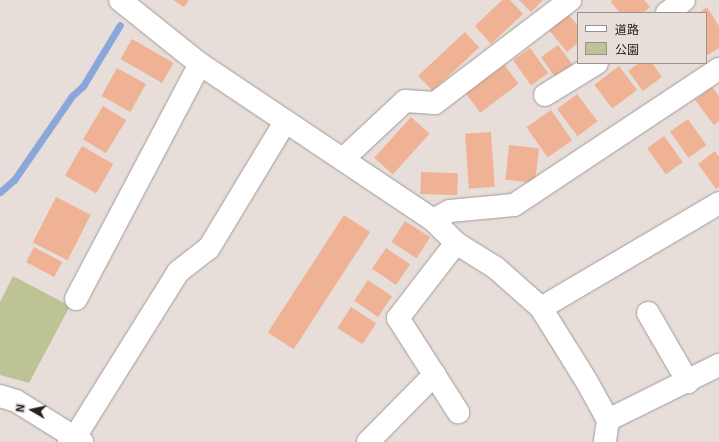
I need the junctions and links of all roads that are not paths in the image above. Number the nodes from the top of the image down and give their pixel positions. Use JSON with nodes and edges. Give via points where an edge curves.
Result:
{"nodes":[{"id":1,"x":120,"y":0,"type":"edge"},
{"id":2,"x":570,"y":0,"type":"edge"},
{"id":3,"x":684,"y":0,"type":"edge"},
{"id":4,"x":668,"y":12,"type":"edge"},
{"id":5,"x":200,"y":64,"type":"junction"},
{"id":6,"x":595,"y":64,"type":"edge"},
{"id":7,"x":719,"y":69,"type":"edge"},
{"id":8,"x":545,"y":95,"type":"dead end"},
{"id":9,"x":285,"y":122,"type":"junction"},
{"id":10,"x":343,"y":159,"type":"junction"},
{"id":11,"x":719,"y":203,"type":"edge"},
{"id":12,"x":433,"y":220,"type":"junction"},
{"id":13,"x":456,"y":243,"type":"junction"},
{"id":14,"x":76,"y":299,"type":"dead end"},
{"id":15,"x":541,"y":308,"type":"junction"},
{"id":16,"x":648,"y":312,"type":"dead end"},
{"id":17,"x":719,"y":365,"type":"edge"},
{"id":18,"x":435,"y":374,"type":"junction"},
{"id":19,"x":688,"y":382,"type":"junction"},
{"id":20,"x":0,"y":396,"type":"edge"},
{"id":21,"x":458,"y":412,"type":"dead end"},
{"id":22,"x":608,"y":420,"type":"junction"},
{"id":23,"x":75,"y":440,"type":"edge"},
{"id":24,"x":368,"y":442,"type":"edge"},
{"id":25,"x":605,"y":442,"type":"edge"}],
"edges":[{"from":1,"to":5,"type":"street"},
{"from":2,"to":10,"type":"street","via":[[435,103],[405,101]]},
{"from":3,"to":4,"type":"street"},
{"from":5,"to":9,"type":"street"},
{"from":5,"to":14,"type":"street"},
{"from":6,"to":8,"type":"street"},
{"from":7,"to":12,"type":"street","via":[[514,205],[450,211]]},
{"from":9,"to":10,"type":"street"},
{"from":9,"to":23,"type":"street","via":[[209,248],[178,272]]},
{"from":10,"to":12,"type":"street"},
{"from":11,"to":15,"type":"street"},
{"from":12,"to":13,"type":"street"},
{"from":13,"to":15,"type":"street","via":[[496,268]]},
{"from":13,"to":18,"type":"street","via":[[398,318]]},
{"from":15,"to":22,"type":"street","via":[[588,382]]},
{"from":16,"to":19,"type":"street"},
{"from":17,"to":19,"type":"street"},
{"from":18,"to":21,"type":"street"},
{"from":18,"to":24,"type":"street"},
{"from":19,"to":22,"type":"street"},
{"from":20,"to":23,"type":"street","via":[[16,400]]},
{"from":22,"to":25,"type":"street"}]}
